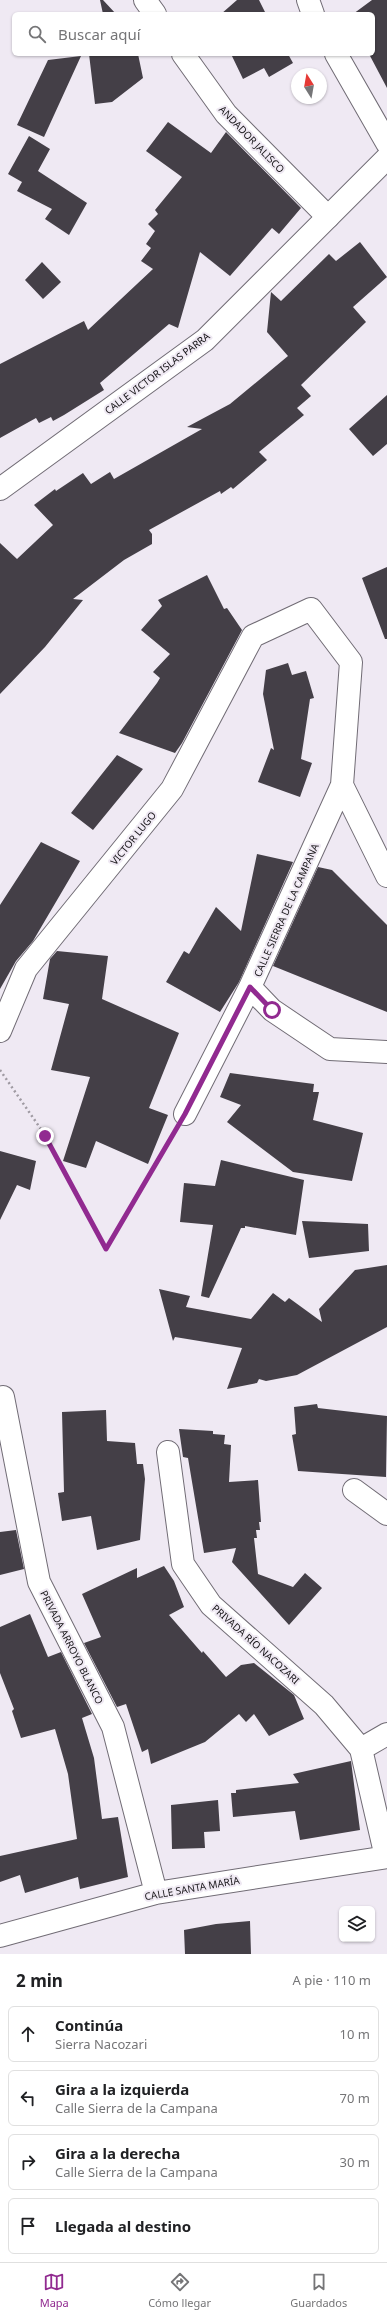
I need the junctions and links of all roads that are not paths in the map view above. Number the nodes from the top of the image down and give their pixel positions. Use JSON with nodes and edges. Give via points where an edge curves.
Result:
{"nodes":[{"id":1,"x":145,"y":0,"type":"edge"},
{"id":2,"x":308,"y":0,"type":"edge"},
{"id":3,"x":154,"y":12,"type":"edge"},
{"id":4,"x":312,"y":12,"type":"edge"},
{"id":5,"x":184,"y":56,"type":"edge"},
{"id":6,"x":337,"y":56,"type":"edge"},
{"id":7,"x":387,"y":143,"type":"edge"},
{"id":8,"x":387,"y":158,"type":"edge"},
{"id":9,"x":328,"y":217,"type":"junction"},
{"id":10,"x":0,"y":489,"type":"edge"},
{"id":11,"x":342,"y":785,"type":"junction"},
{"id":12,"x":387,"y":876,"type":"edge"},
{"id":13,"x":250,"y":987,"type":"junction"},
{"id":14,"x":0,"y":1031,"type":"edge"},
{"id":15,"x":387,"y":1052,"type":"edge"},
{"id":16,"x":185,"y":1114,"type":"road end"},
{"id":17,"x":3,"y":1397,"type":"dead end"},
{"id":18,"x":168,"y":1452,"type":"dead end"},
{"id":19,"x":354,"y":1490,"type":"dead end"},
{"id":20,"x":387,"y":1514,"type":"edge"},
{"id":21,"x":387,"y":1734,"type":"edge"},
{"id":22,"x":361,"y":1749,"type":"junction"},
{"id":23,"x":386,"y":1857,"type":"edge"},
{"id":24,"x":156,"y":1893,"type":"junction"},
{"id":25,"x":0,"y":1936,"type":"edge"}],
"edges":[{"from":1,"to":3,"type":"street"},
{"from":2,"to":4,"type":"street"},
{"from":5,"to":9,"type":"street","name":"ANDADOR JALISCO","via":[[226,114]]},
{"from":6,"to":7,"type":"street"},
{"from":8,"to":9,"type":"street","name":"CALLE VICTOR ISLAS PARRA"},
{"from":9,"to":10,"type":"street","name":"CALLE VICTOR ISLAS PARRA","via":[[205,340]]},
{"from":11,"to":12,"type":"street"},
{"from":11,"to":13,"type":"street","name":"CALLE SIERRA DE LA CAMPANA"},
{"from":11,"to":14,"type":"street","name":"VICTOR LUGO","via":[[351,662],[311,609],[253,636],[172,789],[26,969]]},
{"from":13,"to":15,"type":"street","via":[[272,1010],[304,1034],[330,1049]]},
{"from":13,"to":16,"type":"street","name":"CALLE SIERRA DE LA CAMPANA"},
{"from":17,"to":24,"type":"street","name":"PRIVADA ARROYO BLANCO","via":[[39,1582],[113,1728]]},
{"from":18,"to":22,"type":"street","name":"PRIVADA RÍO NACOZARI","via":[[183,1564],[211,1605],[324,1705]]},
{"from":19,"to":20,"type":"street"},
{"from":21,"to":22,"type":"street"},
{"from":22,"to":23,"type":"street"},
{"from":23,"to":24,"type":"street","name":"CALLE SANTA MARÍA"},
{"from":24,"to":25,"type":"street","name":"CALLE SANTA MARÍA"}]}
